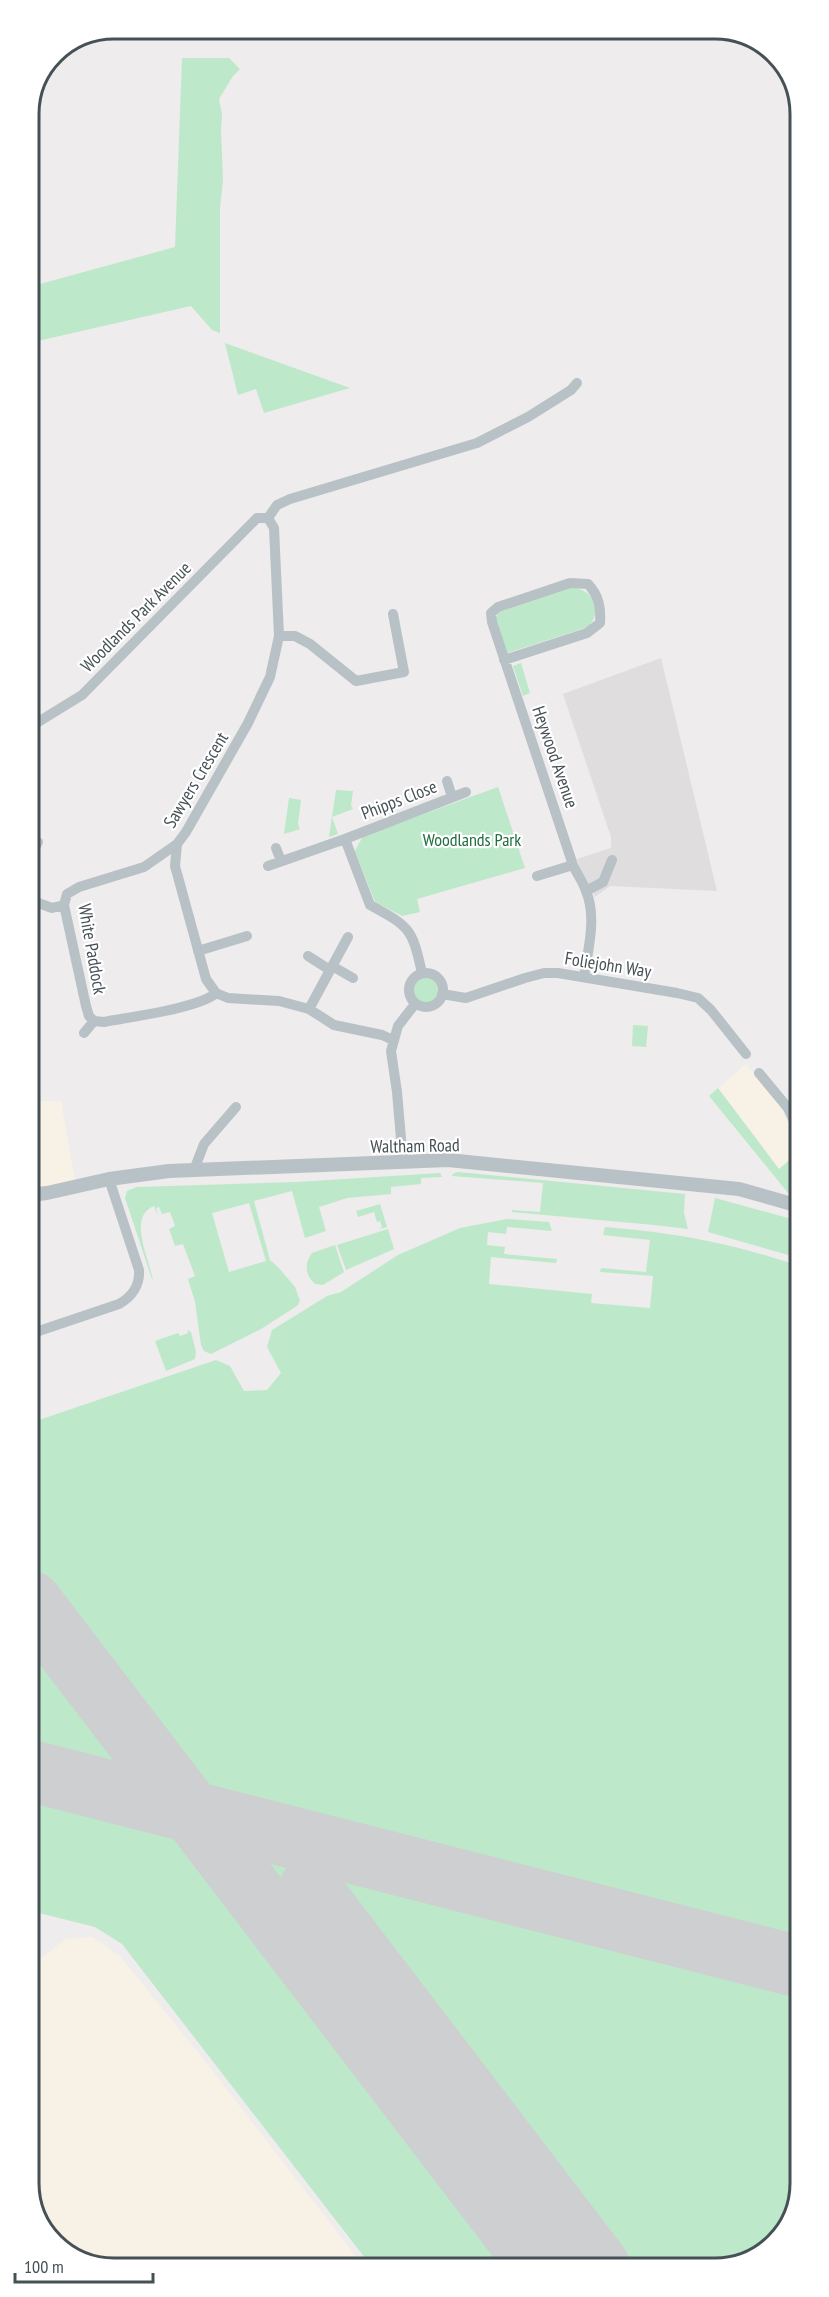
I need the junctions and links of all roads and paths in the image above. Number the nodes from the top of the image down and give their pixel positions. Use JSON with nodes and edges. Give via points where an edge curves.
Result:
{"nodes":[{"id":1,"x":578,"y":383,"type":"dead end"},
{"id":2,"x":262,"y":518,"type":"junction"},
{"id":3,"x":394,"y":614,"type":"dead end"},
{"id":4,"x":279,"y":636,"type":"junction"},
{"id":5,"x":504,"y":660,"type":"junction"},
{"id":6,"x":39,"y":721,"type":"edge"},
{"id":7,"x":447,"y":781,"type":"dead end"},
{"id":8,"x":466,"y":792,"type":"dead end"},
{"id":9,"x":452,"y":797,"type":"junction"},
{"id":10,"x":345,"y":839,"type":"junction"},
{"id":11,"x":177,"y":844,"type":"junction"},
{"id":12,"x":276,"y":848,"type":"dead end"},
{"id":13,"x":157,"y":859,"type":"junction"},
{"id":14,"x":612,"y":860,"type":"dead end"},
{"id":15,"x":281,"y":861,"type":"junction"},
{"id":16,"x":573,"y":865,"type":"junction"},
{"id":17,"x":175,"y":866,"type":"junction"},
{"id":18,"x":268,"y":866,"type":"dead end"},
{"id":19,"x":537,"y":876,"type":"dead end"},
{"id":20,"x":586,"y":891,"type":"junction"},
{"id":21,"x":39,"y":903,"type":"edge"},
{"id":22,"x":64,"y":905,"type":"junction"},
{"id":23,"x":247,"y":936,"type":"dead end"},
{"id":24,"x":348,"y":938,"type":"dead end"},
{"id":25,"x":198,"y":951,"type":"junction"},
{"id":26,"x":308,"y":956,"type":"dead end"},
{"id":27,"x":331,"y":968,"type":"junction"},
{"id":28,"x":422,"y":973,"type":"junction"},
{"id":29,"x":584,"y":977,"type":"junction"},
{"id":30,"x":352,"y":978,"type":"dead end"},
{"id":31,"x":216,"y":993,"type":"junction"},
{"id":32,"x":442,"y":994,"type":"junction"},
{"id":33,"x":415,"y":1004,"type":"junction"},
{"id":34,"x":309,"y":1009,"type":"junction"},
{"id":35,"x":94,"y":1022,"type":"junction"},
{"id":36,"x":84,"y":1033,"type":"dead end"},
{"id":37,"x":393,"y":1041,"type":"junction"},
{"id":38,"x":746,"y":1054,"type":"dead end"},
{"id":39,"x":759,"y":1073,"type":"dead end"},
{"id":40,"x":236,"y":1107,"type":"dead end"},
{"id":41,"x":790,"y":1112,"type":"edge"},
{"id":42,"x":403,"y":1162,"type":"junction"},
{"id":43,"x":194,"y":1170,"type":"junction"},
{"id":44,"x":110,"y":1179,"type":"junction"},
{"id":45,"x":39,"y":1194,"type":"edge"},
{"id":46,"x":790,"y":1204,"type":"edge"},
{"id":47,"x":39,"y":1331,"type":"edge"}],
"edges":[{"from":1,"to":2,"type":"street","name":"Woodlands Park Avenue","via":[[528,417],[477,443],[290,498]]},
{"from":2,"to":4,"type":"street","name":"Sawyers Crescent","via":[[274,528]]},
{"from":2,"to":6,"type":"street","name":"Woodlands Park Avenue","via":[[82,695]]},
{"from":3,"to":4,"type":"street","via":[[404,672],[356,681],[310,644],[295,636]]},
{"from":4,"to":11,"type":"street","name":"Sawyers Crescent","via":[[270,677],[249,723]]},
{"from":5,"to":5,"type":"street","name":"Heywood Avenue","via":[[492,622],[491,613],[498,607],[570,583],[588,584],[597,593],[600,623],[587,633]]},
{"from":5,"to":16,"type":"street","name":"Heywood Avenue"},
{"from":7,"to":9,"type":"street"},
{"from":8,"to":9,"type":"street","name":"Phipps Close"},
{"from":9,"to":10,"type":"street","name":"Phipps Close"},
{"from":10,"to":15,"type":"street","name":"Phipps Close"},
{"from":10,"to":28,"type":"street","name":"Phipps Close","via":[[370,905],[397,919],[411,932]]},
{"from":11,"to":13,"type":"street","name":"White Paddock"},
{"from":11,"to":17,"type":"street","name":"Sawyers Crescent"},
{"from":12,"to":15,"type":"street"},
{"from":13,"to":17,"type":"street"},
{"from":13,"to":22,"type":"street","name":"White Paddock","via":[[144,867],[72,890]]},
{"from":14,"to":20,"type":"street","via":[[603,882]]},
{"from":15,"to":18,"type":"street","name":"Phipps Close"},
{"from":16,"to":19,"type":"street"},
{"from":16,"to":20,"type":"street","name":"Heywood Avenue"},
{"from":17,"to":25,"type":"street","name":"Sawyers Crescent"},
{"from":20,"to":29,"type":"street","name":"Heywood Avenue","via":[[590,940]]},
{"from":21,"to":22,"type":"street","via":[[52,908]]},
{"from":22,"to":35,"type":"street","name":"White Paddock","via":[[86,1006]]},
{"from":23,"to":25,"type":"street"},
{"from":24,"to":27,"type":"street"},
{"from":25,"to":31,"type":"street","name":"Sawyers Crescent","via":[[206,979]]},
{"from":26,"to":27,"type":"street"},
{"from":27,"to":30,"type":"street"},
{"from":27,"to":34,"type":"street"},
{"from":28,"to":32,"type":"street","via":[[438,978]]},
{"from":28,"to":33,"type":"street","via":[[410,984],[409,995]]},
{"from":29,"to":32,"type":"street","name":"Foliejohn Way","via":[[544,973],[466,998]]},
{"from":29,"to":38,"type":"street","name":"Foliejohn Way","via":[[698,999]]},
{"from":31,"to":34,"type":"street"},
{"from":31,"to":35,"type":"street","name":"White Paddock","via":[[186,1005]]},
{"from":32,"to":33,"type":"street","name":"Foliejohn Way","via":[[431,1006]]},
{"from":33,"to":37,"type":"street","via":[[398,1026]]},
{"from":34,"to":37,"type":"street","via":[[334,1025]]},
{"from":35,"to":36,"type":"street","name":"White Paddock"},
{"from":37,"to":42,"type":"street"},
{"from":39,"to":41,"type":"street"},
{"from":40,"to":43,"type":"street","via":[[204,1144]]},
{"from":42,"to":43,"type":"street","name":"Waltham Road"},
{"from":42,"to":46,"type":"street","name":"Waltham Road","via":[[448,1160],[739,1190]]},
{"from":43,"to":44,"type":"street","name":"Waltham Road"},
{"from":44,"to":45,"type":"street","name":"Waltham Road"},
{"from":44,"to":47,"type":"street","via":[[139,1270],[134,1291],[119,1304]]}]}
